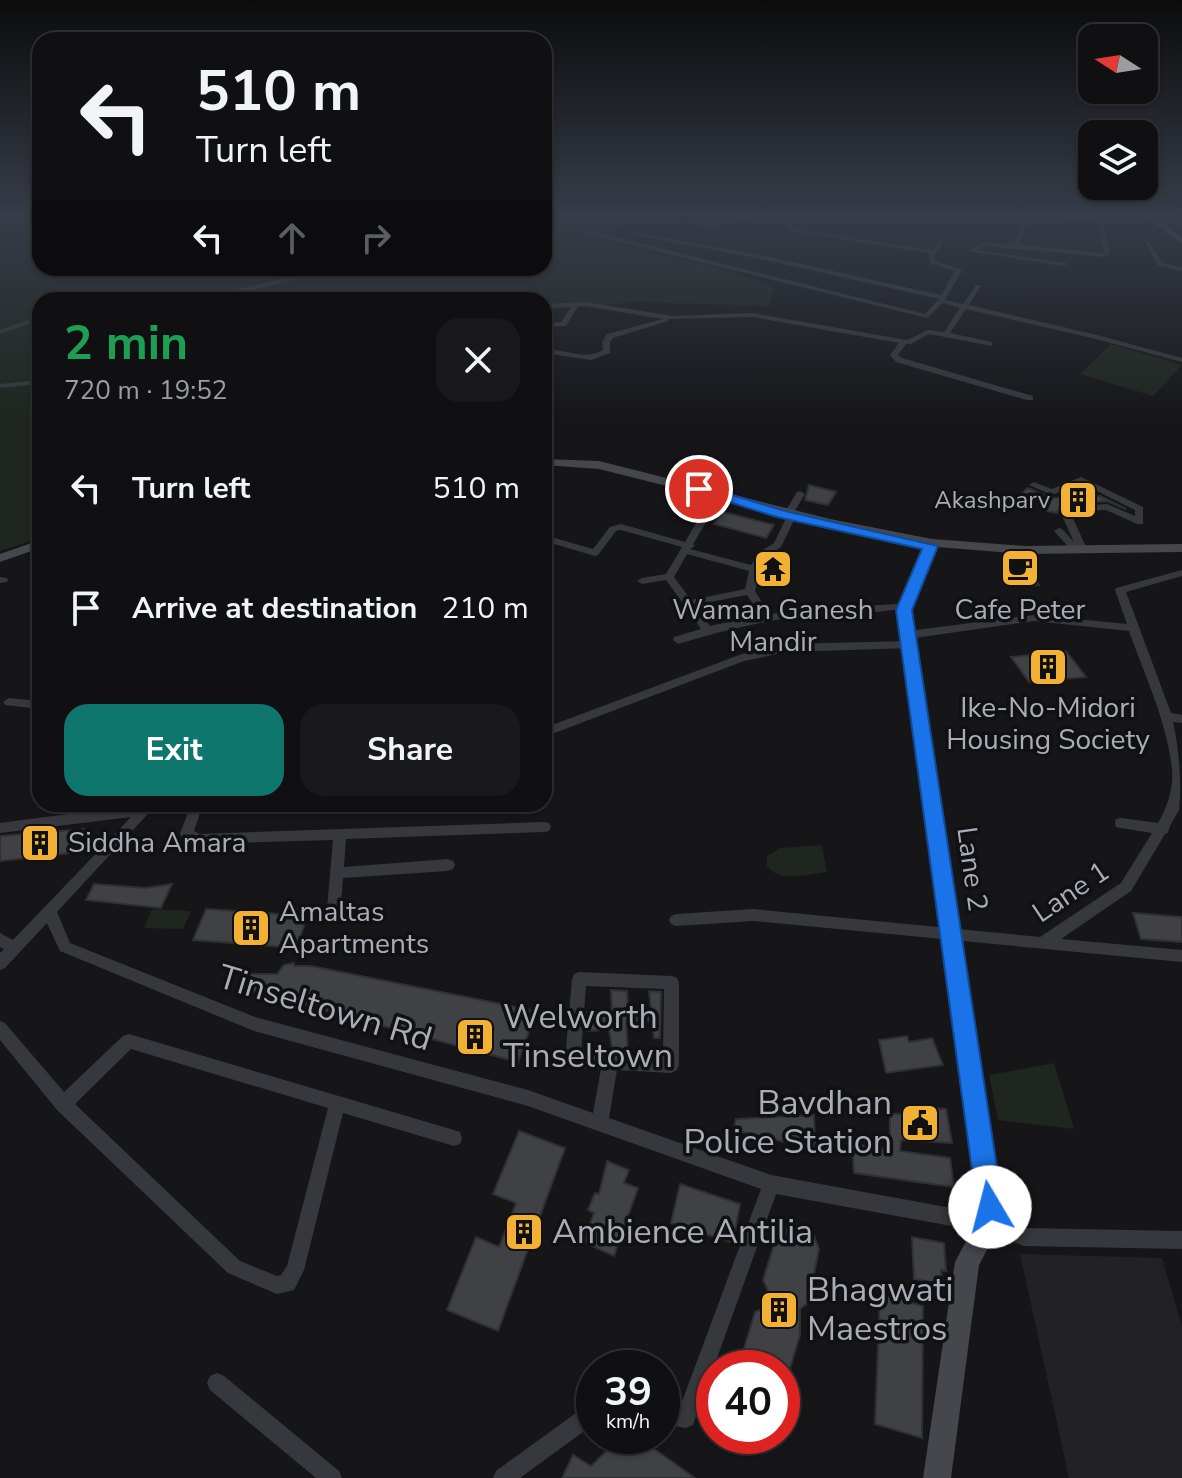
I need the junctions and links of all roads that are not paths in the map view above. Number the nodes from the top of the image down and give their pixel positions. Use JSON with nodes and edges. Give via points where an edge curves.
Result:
{"nodes":[{"id":1,"x":274,"y":283,"type":"edge"},
{"id":2,"x":793,"y":283,"type":"edge"},
{"id":3,"x":871,"y":283,"type":"edge"},
{"id":4,"x":952,"y":283,"type":"edge"},
{"id":5,"x":978,"y":286,"type":"dead end"},
{"id":6,"x":230,"y":292,"type":"edge"},
{"id":7,"x":942,"y":300,"type":"junction"},
{"id":8,"x":576,"y":304,"type":"junction"},
{"id":9,"x":552,"y":306,"type":"edge"},
{"id":10,"x":962,"y":306,"type":"junction"},
{"id":11,"x":673,"y":318,"type":"junction"},
{"id":12,"x":32,"y":321,"type":"edge"},
{"id":13,"x":552,"y":325,"type":"edge"},
{"id":14,"x":0,"y":332,"type":"edge"},
{"id":15,"x":946,"y":334,"type":"junction"},
{"id":16,"x":904,"y":341,"type":"junction"},
{"id":17,"x":989,"y":344,"type":"dead end"},
{"id":18,"x":552,"y":351,"type":"edge"},
{"id":19,"x":1182,"y":360,"type":"edge"},
{"id":20,"x":32,"y":383,"type":"edge"},
{"id":21,"x":0,"y":386,"type":"edge"},
{"id":22,"x":1030,"y":398,"type":"dead end"},
{"id":23,"x":552,"y":462,"type":"edge"},
{"id":24,"x":1034,"y":485,"type":"dead end"},
{"id":25,"x":694,"y":489,"type":"junction"},
{"id":26,"x":800,"y":494,"type":"dead end"},
{"id":27,"x":716,"y":498,"type":"junction"},
{"id":28,"x":790,"y":514,"type":"junction"},
{"id":29,"x":1059,"y":531,"type":"dead end"},
{"id":30,"x":552,"y":540,"type":"edge"},
{"id":31,"x":931,"y":545,"type":"junction"},
{"id":32,"x":32,"y":547,"type":"edge"},
{"id":33,"x":688,"y":548,"type":"junction"},
{"id":34,"x":1079,"y":549,"type":"junction"},
{"id":35,"x":1182,"y":551,"type":"edge"},
{"id":36,"x":0,"y":558,"type":"edge"},
{"id":37,"x":753,"y":569,"type":"junction"},
{"id":38,"x":1182,"y":573,"type":"edge"},
{"id":39,"x":669,"y":577,"type":"junction"},
{"id":40,"x":642,"y":581,"type":"dead end"},
{"id":41,"x":750,"y":591,"type":"junction"},
{"id":42,"x":686,"y":604,"type":"junction"},
{"id":43,"x":896,"y":607,"type":"dead end"},
{"id":44,"x":766,"y":617,"type":"junction"},
{"id":45,"x":1134,"y":628,"type":"junction"},
{"id":46,"x":707,"y":629,"type":"junction"},
{"id":47,"x":678,"y":640,"type":"dead end"},
{"id":48,"x":908,"y":640,"type":"junction"},
{"id":49,"x":9,"y":702,"type":"dead end"},
{"id":50,"x":32,"y":704,"type":"edge"},
{"id":51,"x":1166,"y":717,"type":"junction"},
{"id":52,"x":1182,"y":719,"type":"edge"},
{"id":53,"x":552,"y":730,"type":"edge"},
{"id":54,"x":1180,"y":774,"type":"edge"},
{"id":55,"x":113,"y":812,"type":"edge"},
{"id":56,"x":143,"y":812,"type":"edge"},
{"id":57,"x":194,"y":812,"type":"edge"},
{"id":58,"x":1121,"y":823,"type":"dead end"},
{"id":59,"x":544,"y":827,"type":"dead end"},
{"id":60,"x":0,"y":828,"type":"edge"},
{"id":61,"x":1163,"y":829,"type":"junction"},
{"id":62,"x":340,"y":834,"type":"junction"},
{"id":63,"x":448,"y":865,"type":"dead end"},
{"id":64,"x":336,"y":873,"type":"junction"},
{"id":65,"x":50,"y":912,"type":"junction"},
{"id":66,"x":301,"y":913,"type":"dead end"},
{"id":67,"x":676,"y":920,"type":"dead end"},
{"id":68,"x":950,"y":936,"type":"junction"},
{"id":69,"x":0,"y":939,"type":"edge"},
{"id":70,"x":1042,"y":944,"type":"junction"},
{"id":71,"x":14,"y":948,"type":"junction"},
{"id":72,"x":1182,"y":956,"type":"edge"},
{"id":73,"x":0,"y":963,"type":"edge"},
{"id":74,"x":0,"y":1028,"type":"edge"},
{"id":75,"x":610,"y":1062,"type":"junction"},
{"id":76,"x":63,"y":1104,"type":"junction"},
{"id":77,"x":337,"y":1105,"type":"junction"},
{"id":78,"x":600,"y":1123,"type":"junction"},
{"id":79,"x":454,"y":1138,"type":"dead end"},
{"id":80,"x":771,"y":1184,"type":"junction"},
{"id":81,"x":989,"y":1222,"type":"junction"},
{"id":82,"x":1182,"y":1240,"type":"edge"},
{"id":83,"x":217,"y":1383,"type":"dead end"},
{"id":84,"x":680,"y":1417,"type":"edge"},
{"id":85,"x":576,"y":1425,"type":"edge"},
{"id":86,"x":332,"y":1478,"type":"edge"},
{"id":87,"x":503,"y":1478,"type":"edge"},
{"id":88,"x":937,"y":1478,"type":"edge"}],
"edges":[{"from":1,"to":6,"type":"street"},
{"from":2,"to":7,"type":"street","via":[[927,316]]},
{"from":3,"to":7,"type":"street"},
{"from":4,"to":7,"type":"street"},
{"from":5,"to":10,"type":"street"},
{"from":7,"to":10,"type":"street"},
{"from":8,"to":9,"type":"street"},
{"from":8,"to":11,"type":"street"},
{"from":8,"to":13,"type":"street","via":[[563,324]]},
{"from":10,"to":15,"type":"street"},
{"from":10,"to":19,"type":"street"},
{"from":11,"to":16,"type":"street","via":[[744,315]]},
{"from":11,"to":18,"type":"street","via":[[610,336],[607,351],[595,357],[580,359]]},
{"from":12,"to":14,"type":"street"},
{"from":15,"to":16,"type":"street","via":[[928,332]]},
{"from":15,"to":17,"type":"street"},
{"from":16,"to":22,"type":"street","via":[[894,355],[899,360]]},
{"from":20,"to":21,"type":"street"},
{"from":23,"to":25,"type":"main road","via":[[599,465]]},
{"from":24,"to":34,"type":"street","via":[[1052,492],[1081,480],[1140,509],[1140,522],[1107,507],[1064,509]]},
{"from":25,"to":27,"type":"main road"},
{"from":25,"to":28,"type":"main road"},
{"from":26,"to":28,"type":"street"},
{"from":27,"to":28,"type":"main road"},
{"from":27,"to":33,"type":"street"},
{"from":28,"to":31,"type":"main road"},
{"from":28,"to":37,"type":"street","via":[[778,545],[762,552]]},
{"from":29,"to":34,"type":"street"},
{"from":30,"to":33,"type":"street","via":[[595,553],[613,529],[621,527]]},
{"from":31,"to":34,"type":"main road"},
{"from":31,"to":35,"type":"main road","via":[[1023,555]]},
{"from":31,"to":48,"type":"main road","name":"Lane 2","via":[[904,610]]},
{"from":32,"to":36,"type":"main road"},
{"from":33,"to":37,"type":"street"},
{"from":33,"to":39,"type":"street"},
{"from":34,"to":35,"type":"main road"},
{"from":37,"to":41,"type":"street"},
{"from":38,"to":45,"type":"street","name":"Lane 1","via":[[1120,590]]},
{"from":39,"to":40,"type":"street"},
{"from":39,"to":42,"type":"street"},
{"from":41,"to":42,"type":"street"},
{"from":41,"to":44,"type":"street"},
{"from":42,"to":46,"type":"street"},
{"from":43,"to":44,"type":"street"},
{"from":44,"to":46,"type":"street"},
{"from":45,"to":48,"type":"street","via":[[1034,618]]},
{"from":45,"to":51,"type":"street","name":"Lane 1"},
{"from":46,"to":47,"type":"street"},
{"from":48,"to":53,"type":"street","via":[[788,648],[742,658]]},
{"from":48,"to":68,"type":"main road","name":"Lane 2"},
{"from":49,"to":50,"type":"street"},
{"from":51,"to":52,"type":"street"},
{"from":51,"to":54,"type":"street","name":"Lane 1"},
{"from":54,"to":61,"type":"street","name":"Lane 1"},
{"from":55,"to":60,"type":"street"},
{"from":56,"to":65,"type":"street"},
{"from":57,"to":62,"type":"street","via":[[190,838]]},
{"from":58,"to":61,"type":"street"},
{"from":59,"to":62,"type":"street"},
{"from":61,"to":70,"type":"street","name":"Lane 1","via":[[1126,887]]},
{"from":62,"to":64,"type":"street"},
{"from":63,"to":64,"type":"street"},
{"from":64,"to":66,"type":"street","via":[[333,915]]},
{"from":65,"to":71,"type":"street"},
{"from":65,"to":78,"type":"street","name":"Tinseltown Rd","via":[[65,947],[254,1024],[514,1094]]},
{"from":67,"to":68,"type":"street","name":"Lane 1","via":[[753,915]]},
{"from":68,"to":70,"type":"street","name":"Lane 1"},
{"from":68,"to":81,"type":"main road","name":"Lane 2"},
{"from":69,"to":71,"type":"street"},
{"from":70,"to":72,"type":"street"},
{"from":71,"to":73,"type":"street"},
{"from":74,"to":76,"type":"street"},
{"from":75,"to":75,"type":"street","via":[[573,1060],[579,979],[672,983],[671,1065]]},
{"from":75,"to":78,"type":"street"},
{"from":76,"to":77,"type":"street","via":[[129,1041]]},
{"from":76,"to":77,"type":"street","via":[[234,1267],[277,1285],[287,1283],[295,1270]]},
{"from":77,"to":79,"type":"street"},
{"from":78,"to":80,"type":"street","name":"Tinseltown Rd"},
{"from":80,"to":81,"type":"street","name":"Tinseltown Rd"},
{"from":80,"to":84,"type":"street","via":[[686,1418]]},
{"from":81,"to":82,"type":"street","name":"Tinseltown Rd","via":[[1027,1237]]},
{"from":81,"to":88,"type":"main road","via":[[967,1262]]},
{"from":83,"to":86,"type":"street"},
{"from":85,"to":87,"type":"street"}]}
